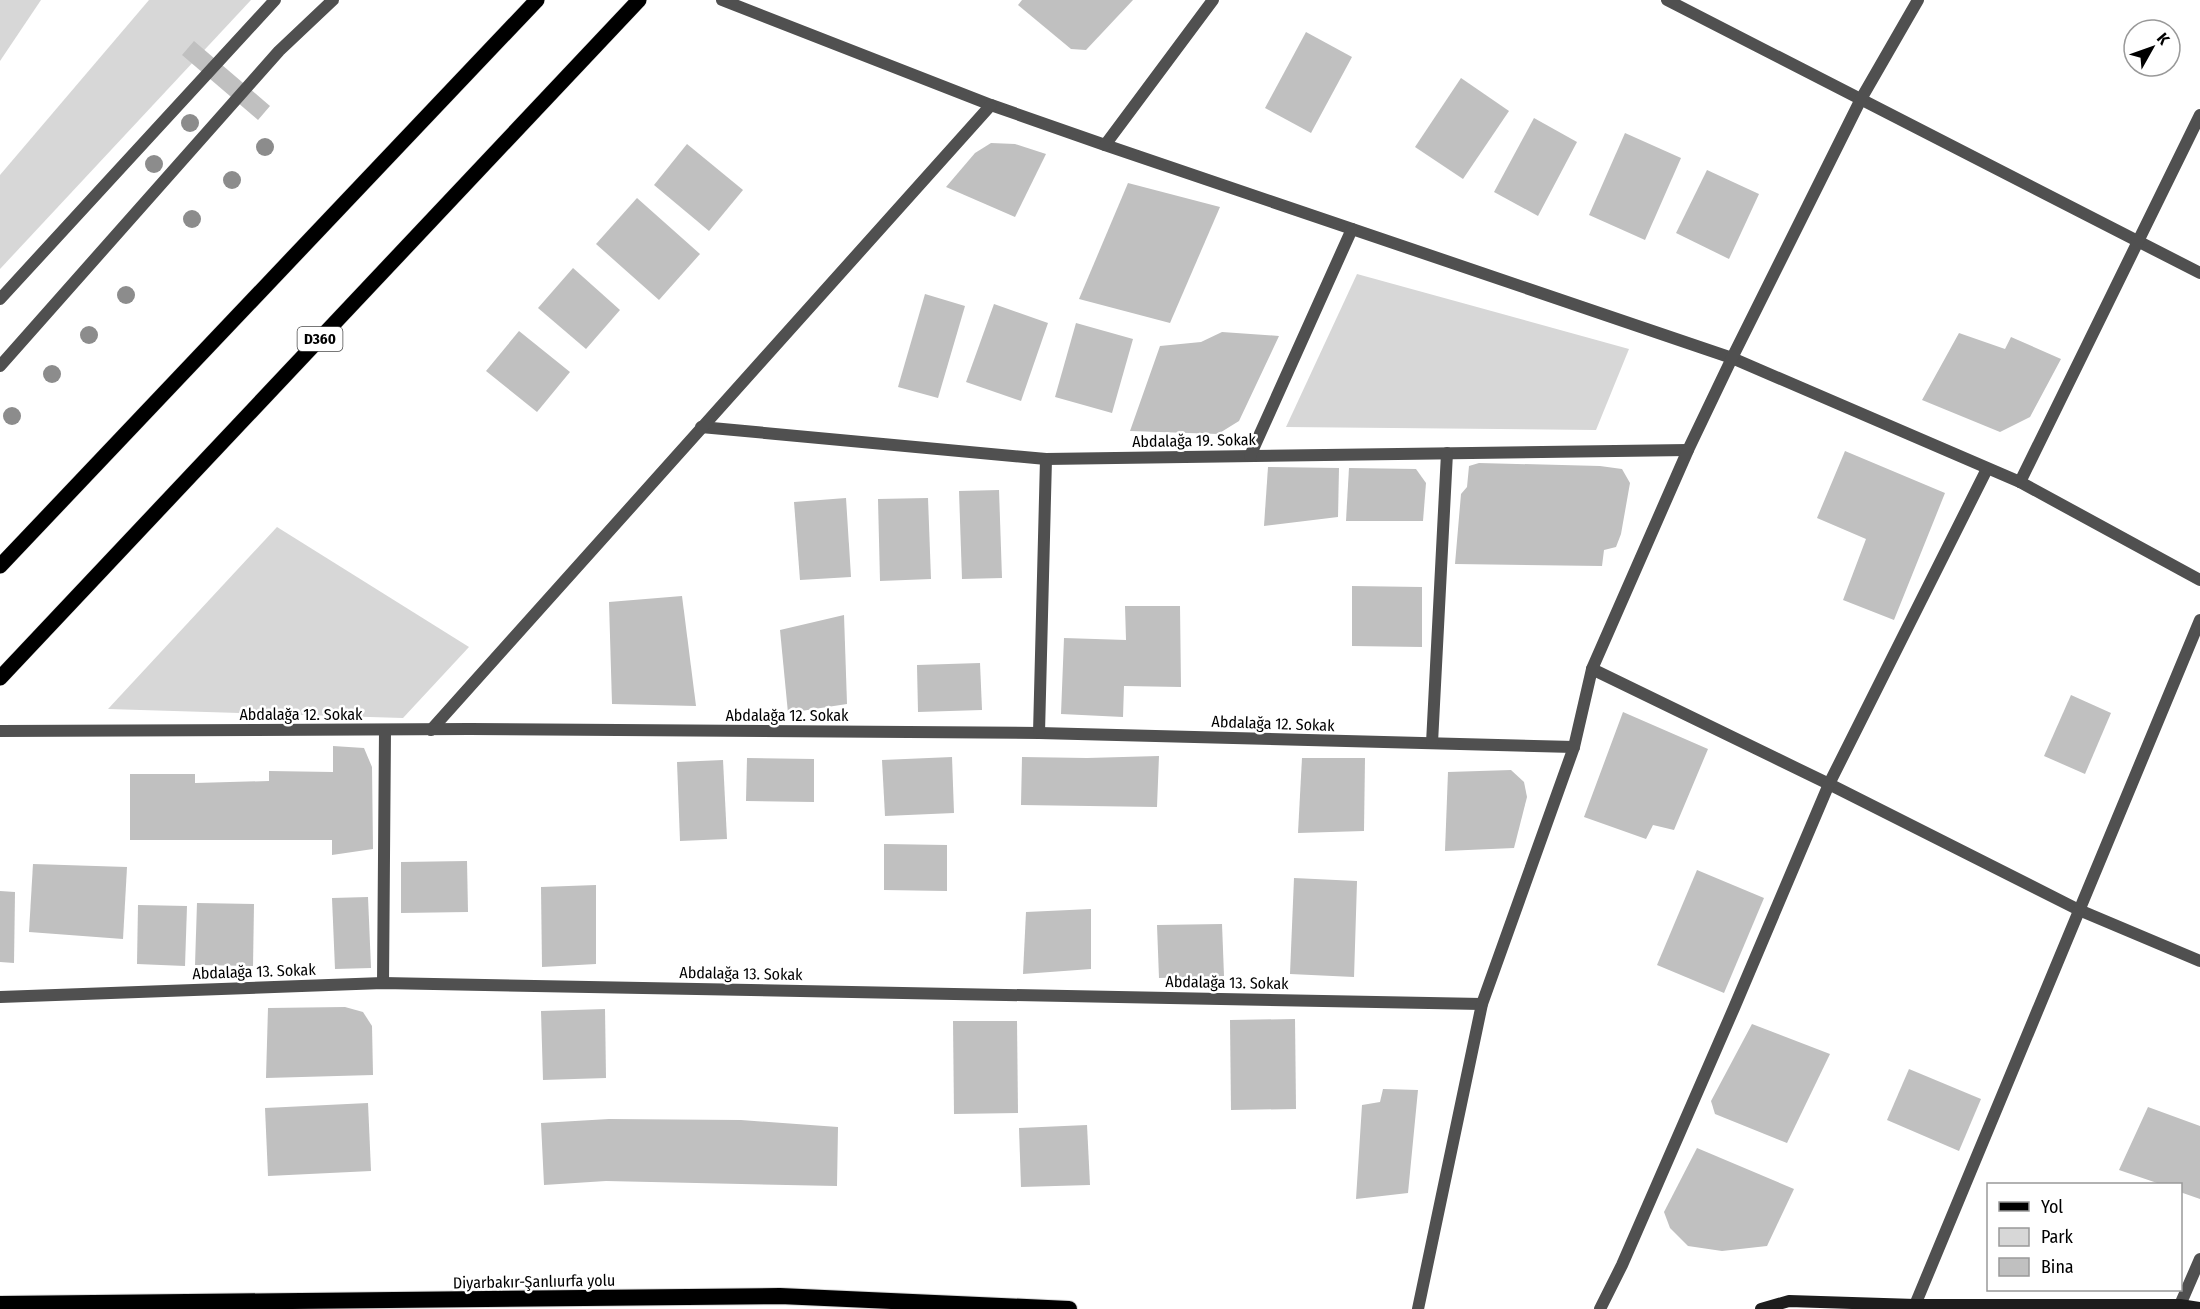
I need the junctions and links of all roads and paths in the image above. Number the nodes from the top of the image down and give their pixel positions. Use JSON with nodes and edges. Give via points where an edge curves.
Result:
{"nodes":[{"id":1,"x":275,"y":0,"type":"edge"},
{"id":2,"x":333,"y":0,"type":"edge"},
{"id":3,"x":537,"y":0,"type":"edge"},
{"id":4,"x":639,"y":0,"type":"edge"},
{"id":5,"x":722,"y":0,"type":"edge"},
{"id":6,"x":1213,"y":0,"type":"edge"},
{"id":7,"x":1667,"y":0,"type":"edge"},
{"id":8,"x":1918,"y":0,"type":"edge"},
{"id":9,"x":1861,"y":99,"type":"junction"},
{"id":10,"x":991,"y":105,"type":"junction"},
{"id":11,"x":2200,"y":115,"type":"edge"},
{"id":12,"x":1105,"y":145,"type":"junction"},
{"id":13,"x":1352,"y":229,"type":"junction"},
{"id":14,"x":2139,"y":241,"type":"junction"},
{"id":15,"x":2200,"y":273,"type":"edge"},
{"id":16,"x":0,"y":299,"type":"edge"},
{"id":17,"x":1732,"y":358,"type":"junction"},
{"id":18,"x":0,"y":366,"type":"edge"},
{"id":19,"x":701,"y":427,"type":"junction"},
{"id":20,"x":1688,"y":450,"type":"junction"},
{"id":21,"x":1447,"y":453,"type":"junction"},
{"id":22,"x":1250,"y":456,"type":"junction"},
{"id":23,"x":1046,"y":459,"type":"junction"},
{"id":24,"x":1987,"y":470,"type":"junction"},
{"id":25,"x":2020,"y":482,"type":"junction"},
{"id":26,"x":0,"y":566,"type":"edge"},
{"id":27,"x":2200,"y":580,"type":"edge"},
{"id":28,"x":2200,"y":620,"type":"edge"},
{"id":29,"x":1592,"y":669,"type":"junction"},
{"id":30,"x":0,"y":678,"type":"edge"},
{"id":31,"x":386,"y":730,"type":"junction"},
{"id":32,"x":431,"y":730,"type":"junction"},
{"id":33,"x":0,"y":731,"type":"edge"},
{"id":34,"x":1039,"y":732,"type":"junction"},
{"id":35,"x":1432,"y":743,"type":"junction"},
{"id":36,"x":1574,"y":747,"type":"junction"},
{"id":37,"x":1829,"y":784,"type":"junction"},
{"id":38,"x":2079,"y":910,"type":"junction"},
{"id":39,"x":2200,"y":961,"type":"edge"},
{"id":40,"x":383,"y":982,"type":"junction"},
{"id":41,"x":0,"y":997,"type":"edge"},
{"id":42,"x":1482,"y":1004,"type":"junction"},
{"id":43,"x":2200,"y":1259,"type":"edge"},
{"id":44,"x":0,"y":1304,"type":"edge"},
{"id":45,"x":1915,"y":1305,"type":"junction"},
{"id":46,"x":2180,"y":1305,"type":"junction"},
{"id":47,"x":2200,"y":1308,"type":"edge"},
{"id":48,"x":1069,"y":1309,"type":"edge"},
{"id":49,"x":1418,"y":1309,"type":"edge"},
{"id":50,"x":1600,"y":1309,"type":"edge"},
{"id":51,"x":1761,"y":1309,"type":"edge"}],
"edges":[{"from":1,"to":16,"type":"street"},
{"from":2,"to":18,"type":"street","via":[[279,51]]},
{"from":3,"to":26,"type":"main road"},
{"from":4,"to":30,"type":"main road","number":"D360"},
{"from":5,"to":10,"type":"street"},
{"from":6,"to":12,"type":"street"},
{"from":7,"to":9,"type":"street"},
{"from":8,"to":9,"type":"street"},
{"from":9,"to":14,"type":"street"},
{"from":9,"to":17,"type":"street"},
{"from":10,"to":12,"type":"street"},
{"from":10,"to":19,"type":"street"},
{"from":11,"to":14,"type":"street"},
{"from":12,"to":13,"type":"street"},
{"from":13,"to":17,"type":"street"},
{"from":13,"to":22,"type":"street"},
{"from":14,"to":15,"type":"street"},
{"from":14,"to":25,"type":"street"},
{"from":17,"to":20,"type":"street"},
{"from":17,"to":24,"type":"street"},
{"from":19,"to":23,"type":"street","name":"Abdalağa 19. Sokak"},
{"from":19,"to":32,"type":"street"},
{"from":20,"to":21,"type":"street","name":"Abdalağa 19. Sokak"},
{"from":20,"to":29,"type":"street"},
{"from":21,"to":22,"type":"street","name":"Abdalağa 19. Sokak"},
{"from":21,"to":35,"type":"street"},
{"from":22,"to":23,"type":"street","name":"Abdalağa 19. Sokak"},
{"from":23,"to":34,"type":"street"},
{"from":24,"to":25,"type":"street"},
{"from":24,"to":37,"type":"street"},
{"from":25,"to":27,"type":"street"},
{"from":28,"to":38,"type":"street"},
{"from":29,"to":36,"type":"street"},
{"from":29,"to":37,"type":"street"},
{"from":31,"to":32,"type":"street","name":"Abdalağa 12. Sokak"},
{"from":31,"to":33,"type":"street","name":"Abdalağa 12. Sokak"},
{"from":31,"to":40,"type":"street"},
{"from":32,"to":34,"type":"street","name":"Abdalağa 12. Sokak"},
{"from":34,"to":35,"type":"street","name":"Abdalağa 12. Sokak"},
{"from":35,"to":36,"type":"street","name":"Abdalağa 12. Sokak"},
{"from":36,"to":42,"type":"street"},
{"from":37,"to":38,"type":"street"},
{"from":37,"to":50,"type":"street"},
{"from":38,"to":39,"type":"street"},
{"from":38,"to":45,"type":"street"},
{"from":40,"to":41,"type":"street","name":"Abdalağa 13. Sokak"},
{"from":40,"to":42,"type":"street","name":"Abdalağa 13. Sokak"},
{"from":42,"to":49,"type":"street"},
{"from":43,"to":46,"type":"street"},
{"from":44,"to":48,"type":"highway","name":"Diyarbakır-Şanlıurfa yolu","via":[[780,1296]]},
{"from":45,"to":46,"type":"main road"},
{"from":45,"to":51,"type":"main road","via":[[1789,1301]]},
{"from":46,"to":47,"type":"main road"}]}
